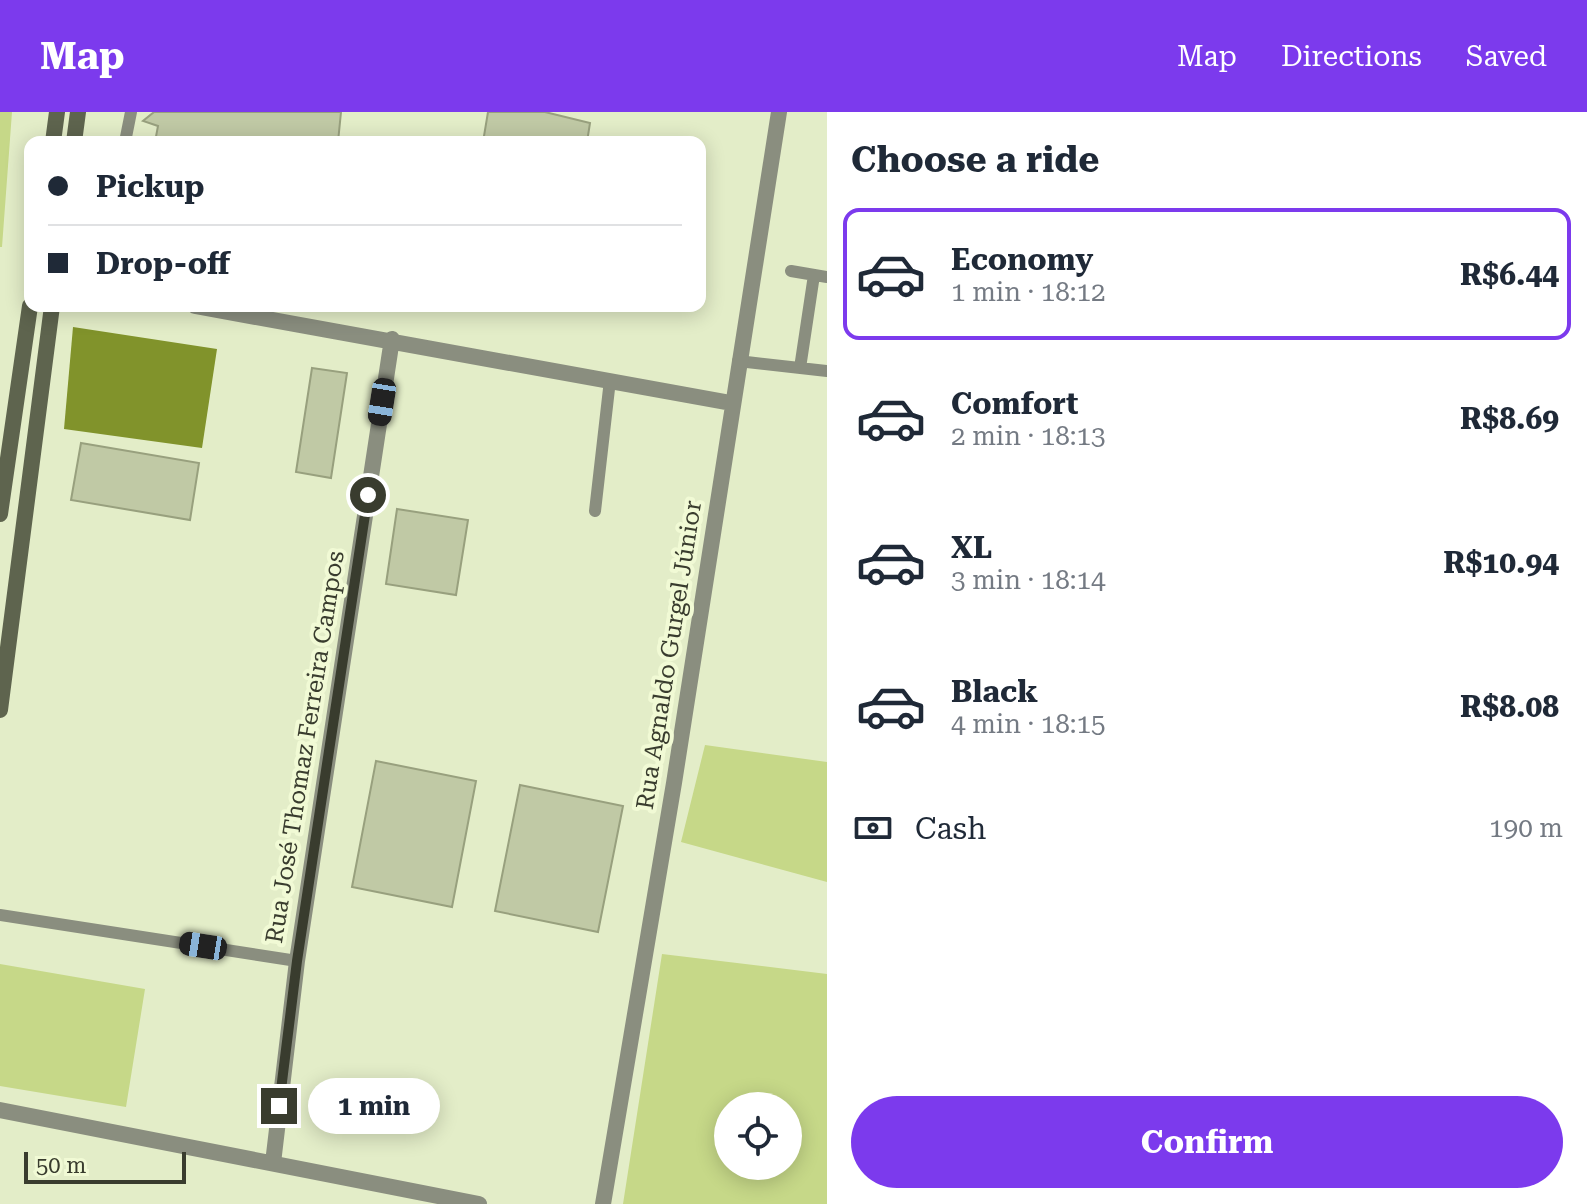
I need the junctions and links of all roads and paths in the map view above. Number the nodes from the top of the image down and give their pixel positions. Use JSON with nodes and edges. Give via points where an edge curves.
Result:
{"nodes":[{"id":1,"x":57,"y":112,"type":"edge"},
{"id":2,"x":78,"y":112,"type":"edge"},
{"id":3,"x":131,"y":112,"type":"edge"},
{"id":4,"x":779,"y":112,"type":"edge"},
{"id":5,"x":54,"y":136,"type":"edge"},
{"id":6,"x":75,"y":136,"type":"edge"},
{"id":7,"x":126,"y":136,"type":"edge"},
{"id":8,"x":791,"y":271,"type":"dead end"},
{"id":9,"x":820,"y":276,"type":"edge"},
{"id":10,"x":29,"y":312,"type":"edge"},
{"id":11,"x":51,"y":312,"type":"edge"},
{"id":12,"x":231,"y":312,"type":"edge"},
{"id":13,"x":392,"y":339,"type":"junction"},
{"id":14,"x":738,"y":361,"type":"junction"},
{"id":15,"x":800,"y":368,"type":"junction"},
{"id":16,"x":827,"y":371,"type":"edge"},
{"id":17,"x":610,"y":380,"type":"junction"},
{"id":18,"x":731,"y":403,"type":"junction"},
{"id":19,"x":595,"y":511,"type":"dead end"},
{"id":20,"x":0,"y":514,"type":"edge"},
{"id":21,"x":0,"y":710,"type":"edge"},
{"id":22,"x":0,"y":915,"type":"edge"},
{"id":23,"x":297,"y":961,"type":"junction"},
{"id":24,"x":0,"y":1110,"type":"edge"},
{"id":25,"x":273,"y":1163,"type":"junction"},
{"id":26,"x":479,"y":1204,"type":"edge"},
{"id":27,"x":603,"y":1204,"type":"edge"}],
"edges":[{"from":1,"to":5,"type":"main road"},
{"from":2,"to":6,"type":"main road"},
{"from":3,"to":7,"type":"lane"},
{"from":4,"to":14,"type":"street","name":"Rua Agnaldo Gurgel Júnior"},
{"from":8,"to":9,"type":"lane"},
{"from":9,"to":15,"type":"lane"},
{"from":10,"to":20,"type":"main road"},
{"from":11,"to":21,"type":"main road"},
{"from":12,"to":13,"type":"street"},
{"from":13,"to":17,"type":"street"},
{"from":13,"to":23,"type":"street","name":"Rua José Thomaz Ferreira Campos"},
{"from":14,"to":15,"type":"lane"},
{"from":14,"to":18,"type":"street","name":"Rua Agnaldo Gurgel Júnior"},
{"from":15,"to":16,"type":"lane"},
{"from":17,"to":18,"type":"street"},
{"from":17,"to":19,"type":"lane"},
{"from":18,"to":27,"type":"street","name":"Rua Agnaldo Gurgel Júnior"},
{"from":22,"to":23,"type":"lane"},
{"from":23,"to":25,"type":"street","name":"Rua José Thomaz Ferreira Campos"},
{"from":24,"to":25,"type":"street"},
{"from":25,"to":26,"type":"street"}]}
